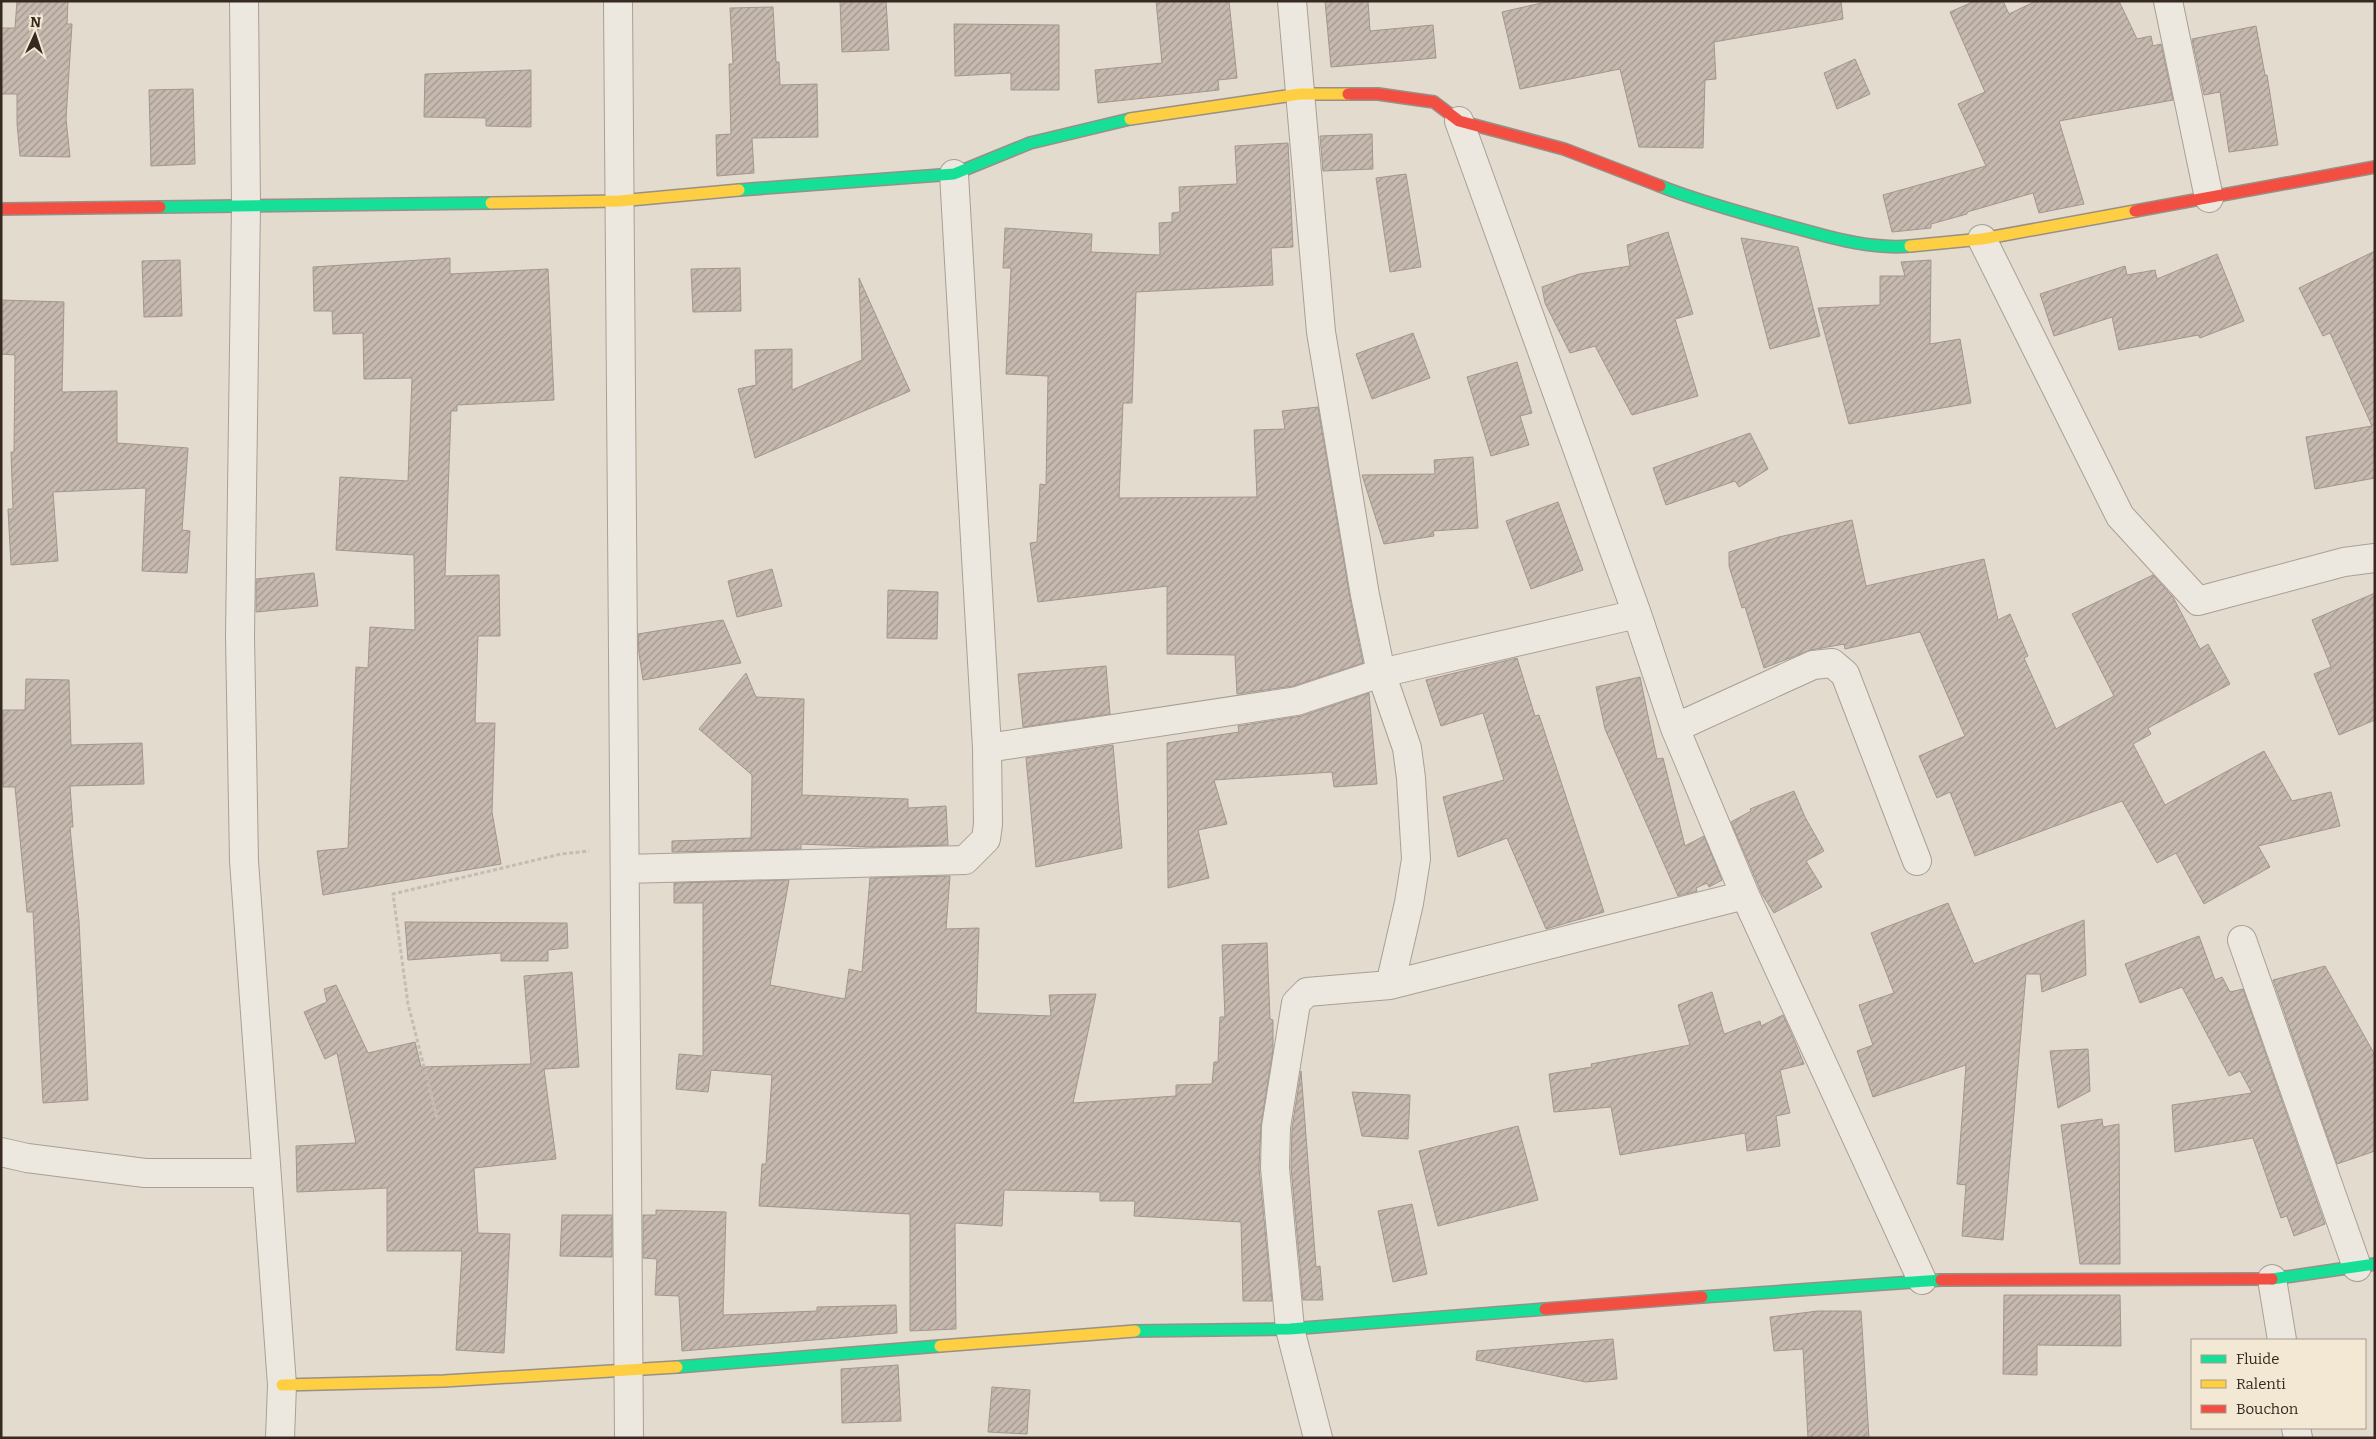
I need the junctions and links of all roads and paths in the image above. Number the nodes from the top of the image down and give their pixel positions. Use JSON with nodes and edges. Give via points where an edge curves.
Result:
{"nodes":[{"id":1,"x":244,"y":1,"type":"edge"},
{"id":2,"x":618,"y":1,"type":"edge"},
{"id":3,"x":1292,"y":1,"type":"edge"},
{"id":4,"x":2168,"y":1,"type":"edge"},
{"id":5,"x":1300,"y":94,"type":"junction"},
{"id":6,"x":1459,"y":121,"type":"junction"},
{"id":7,"x":2375,"y":168,"type":"edge"},
{"id":8,"x":954,"y":174,"type":"junction"},
{"id":9,"x":2209,"y":198,"type":"junction"},
{"id":10,"x":620,"y":201,"type":"junction"},
{"id":11,"x":246,"y":205,"type":"junction"},
{"id":12,"x":1,"y":209,"type":"edge"},
{"id":13,"x":1982,"y":239,"type":"junction"},
{"id":14,"x":2375,"y":558,"type":"edge"},
{"id":15,"x":1637,"y":614,"type":"junction"},
{"id":16,"x":1381,"y":673,"type":"junction"},
{"id":17,"x":1675,"y":728,"type":"junction"},
{"id":18,"x":987,"y":748,"type":"junction"},
{"id":19,"x":624,"y":858,"type":"junction"},
{"id":20,"x":1916,"y":860,"type":"dead end"},
{"id":21,"x":1745,"y":895,"type":"junction"},
{"id":22,"x":2242,"y":940,"type":"dead end"},
{"id":23,"x":1390,"y":985,"type":"junction"},
{"id":24,"x":437,"y":1118,"type":"dead end"},
{"id":25,"x":1,"y":1152,"type":"edge"},
{"id":26,"x":266,"y":1173,"type":"junction"},
{"id":27,"x":2366,"y":1266,"type":"edge"},
{"id":28,"x":2272,"y":1279,"type":"junction"},
{"id":29,"x":1922,"y":1280,"type":"junction"},
{"id":30,"x":1290,"y":1329,"type":"junction"},
{"id":31,"x":2282,"y":1339,"type":"edge"},
{"id":32,"x":629,"y":1371,"type":"junction"},
{"id":33,"x":282,"y":1385,"type":"junction"},
{"id":34,"x":280,"y":1438,"type":"edge"},
{"id":35,"x":630,"y":1438,"type":"edge"},
{"id":36,"x":1318,"y":1438,"type":"edge"}],
"edges":[{"from":1,"to":11,"type":"street"},
{"from":2,"to":10,"type":"street"},
{"from":3,"to":5,"type":"street"},
{"from":4,"to":9,"type":"street"},
{"from":5,"to":6,"type":"street","via":[[1378,94],[1434,102]]},
{"from":5,"to":8,"type":"street","via":[[1117,121],[1030,143]]},
{"from":5,"to":16,"type":"street","via":[[1321,332],[1361,576]]},
{"from":6,"to":13,"type":"street","via":[[1564,149],[1695,200],[1842,240],[1887,248]]},
{"from":6,"to":15,"type":"street"},
{"from":7,"to":9,"type":"street"},
{"from":8,"to":10,"type":"street"},
{"from":8,"to":18,"type":"street"},
{"from":9,"to":13,"type":"street"},
{"from":10,"to":11,"type":"street"},
{"from":10,"to":19,"type":"street"},
{"from":11,"to":12,"type":"street"},
{"from":11,"to":26,"type":"street","via":[[240,665],[244,861]]},
{"from":13,"to":14,"type":"street","via":[[2120,516],[2198,601],[2344,562]]},
{"from":15,"to":16,"type":"street"},
{"from":15,"to":17,"type":"street"},
{"from":16,"to":18,"type":"street","via":[[1296,701]]},
{"from":16,"to":23,"type":"street","via":[[1407,748],[1416,859]]},
{"from":17,"to":20,"type":"street","via":[[1813,664],[1832,663],[1845,674]]},
{"from":17,"to":21,"type":"street"},
{"from":18,"to":19,"type":"street","via":[[986,839],[966,860]]},
{"from":19,"to":24,"type":"path","via":[[561,854],[393,894],[408,1004]]},
{"from":19,"to":32,"type":"street"},
{"from":21,"to":23,"type":"street"},
{"from":21,"to":29,"type":"street"},
{"from":22,"to":27,"type":"street"},
{"from":23,"to":30,"type":"street","via":[[1307,992],[1296,1003],[1276,1127],[1275,1168]]},
{"from":25,"to":26,"type":"street","via":[[145,1172]]},
{"from":26,"to":33,"type":"street"},
{"from":27,"to":28,"type":"street"},
{"from":28,"to":29,"type":"street"},
{"from":28,"to":31,"type":"street"},
{"from":29,"to":30,"type":"street"},
{"from":30,"to":32,"type":"street","via":[[1118,1331]]},
{"from":30,"to":36,"type":"street"},
{"from":32,"to":33,"type":"street","via":[[444,1381]]},
{"from":32,"to":35,"type":"street"},
{"from":33,"to":34,"type":"street"}]}
